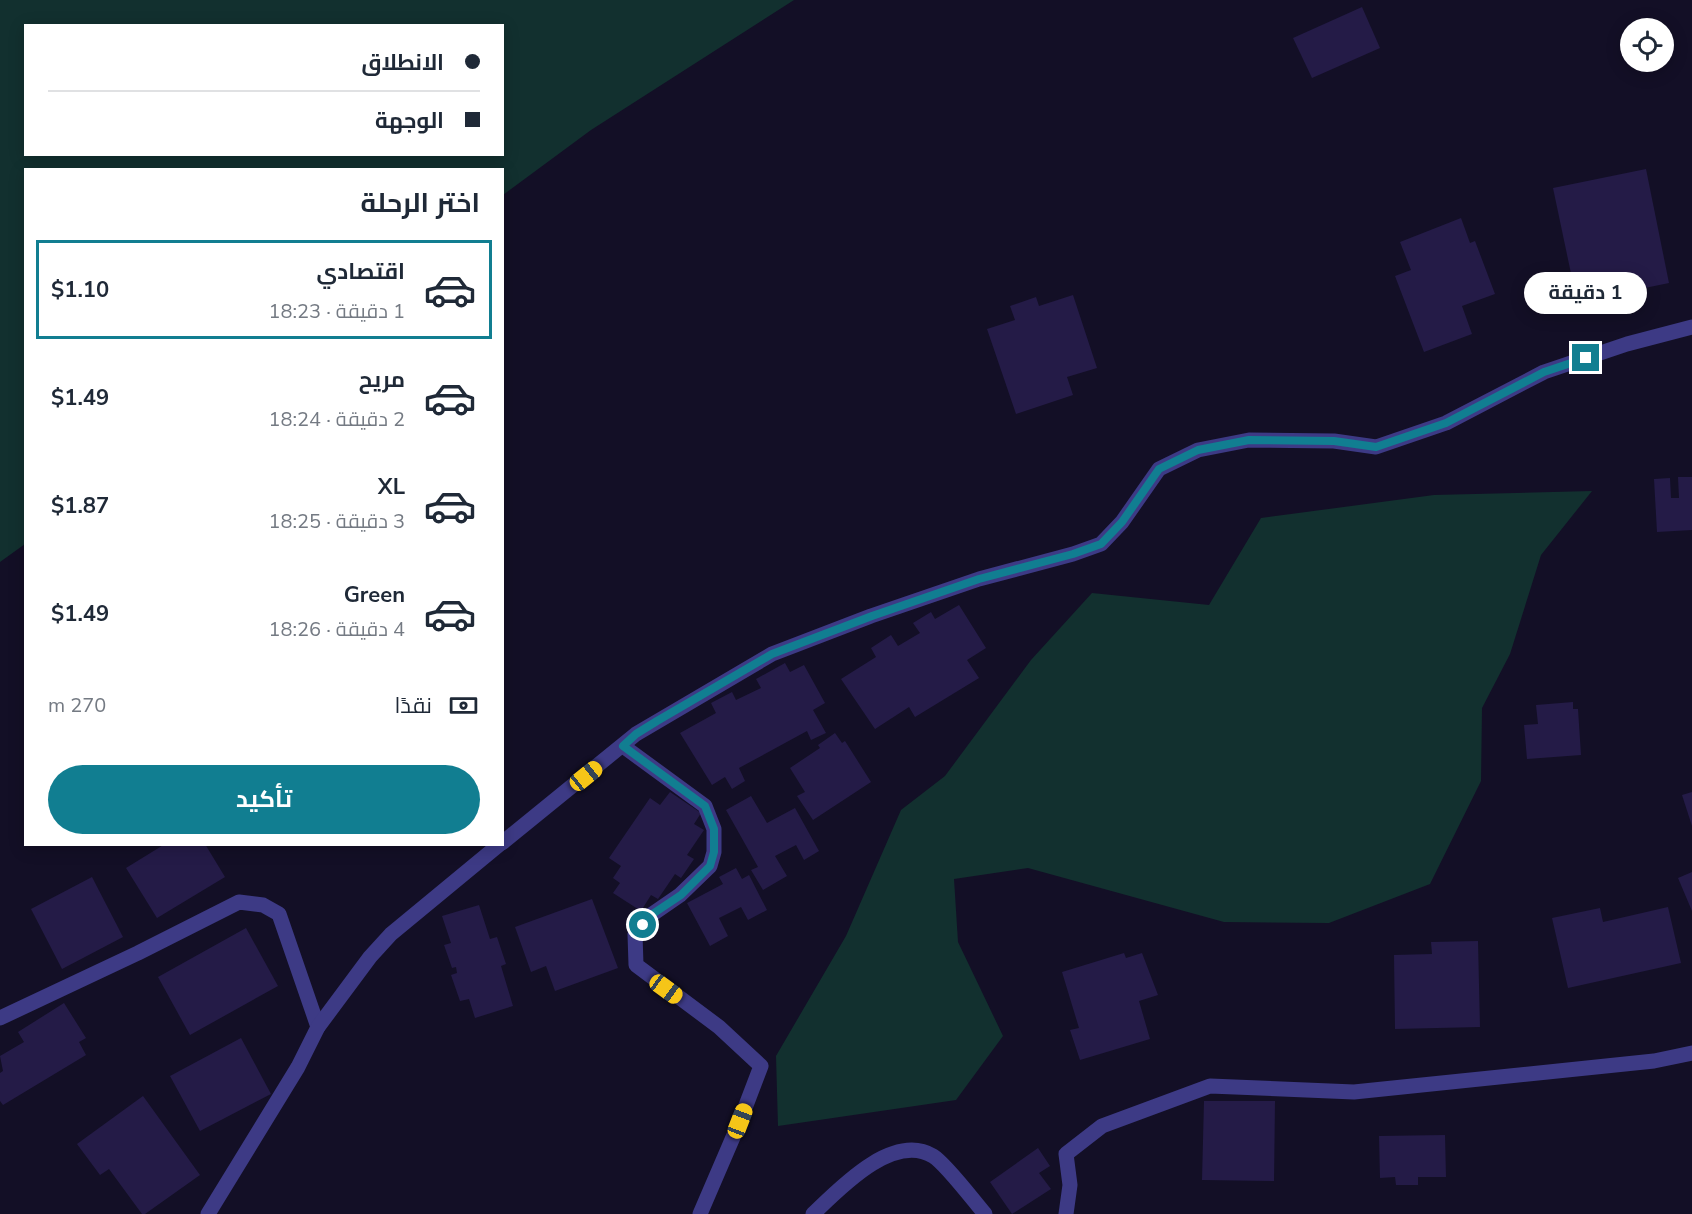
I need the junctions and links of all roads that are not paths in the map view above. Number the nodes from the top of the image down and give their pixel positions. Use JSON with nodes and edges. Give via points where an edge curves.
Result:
{"nodes":[{"id":1,"x":1692,"y":327,"type":"edge"},
{"id":2,"x":623,"y":746,"type":"junction"},
{"id":3,"x":504,"y":842,"type":"edge"},
{"id":4,"x":499,"y":846,"type":"edge"},
{"id":5,"x":0,"y":1018,"type":"edge"},
{"id":6,"x":318,"y":1027,"type":"junction"},
{"id":7,"x":1692,"y":1053,"type":"edge"},
{"id":8,"x":208,"y":1214,"type":"edge"},
{"id":9,"x":700,"y":1214,"type":"edge"},
{"id":10,"x":813,"y":1214,"type":"edge"},
{"id":11,"x":985,"y":1214,"type":"edge"},
{"id":12,"x":1066,"y":1214,"type":"edge"}],
"edges":[{"from":1,"to":2,"type":"street","via":[[1544,372],[1446,423],[1376,447],[1334,441],[1249,440],[1198,450],[1159,469],[1122,522],[1101,544],[979,579],[772,654],[657,721]]},
{"from":2,"to":3,"type":"street"},
{"from":2,"to":9,"type":"street","via":[[705,806],[714,829],[710,866],[681,895],[651,915],[635,934],[636,965],[719,1027],[761,1066]]},
{"from":4,"to":6,"type":"street","via":[[391,934]]},
{"from":5,"to":6,"type":"street","via":[[240,902],[263,905],[279,914]]},
{"from":6,"to":8,"type":"street","via":[[298,1067]]},
{"from":7,"to":12,"type":"street","via":[[1354,1092],[1210,1086],[1102,1126],[1066,1154],[1070,1185]]},
{"from":10,"to":11,"type":"street","via":[[882,1157],[910,1148],[934,1156]]}]}
